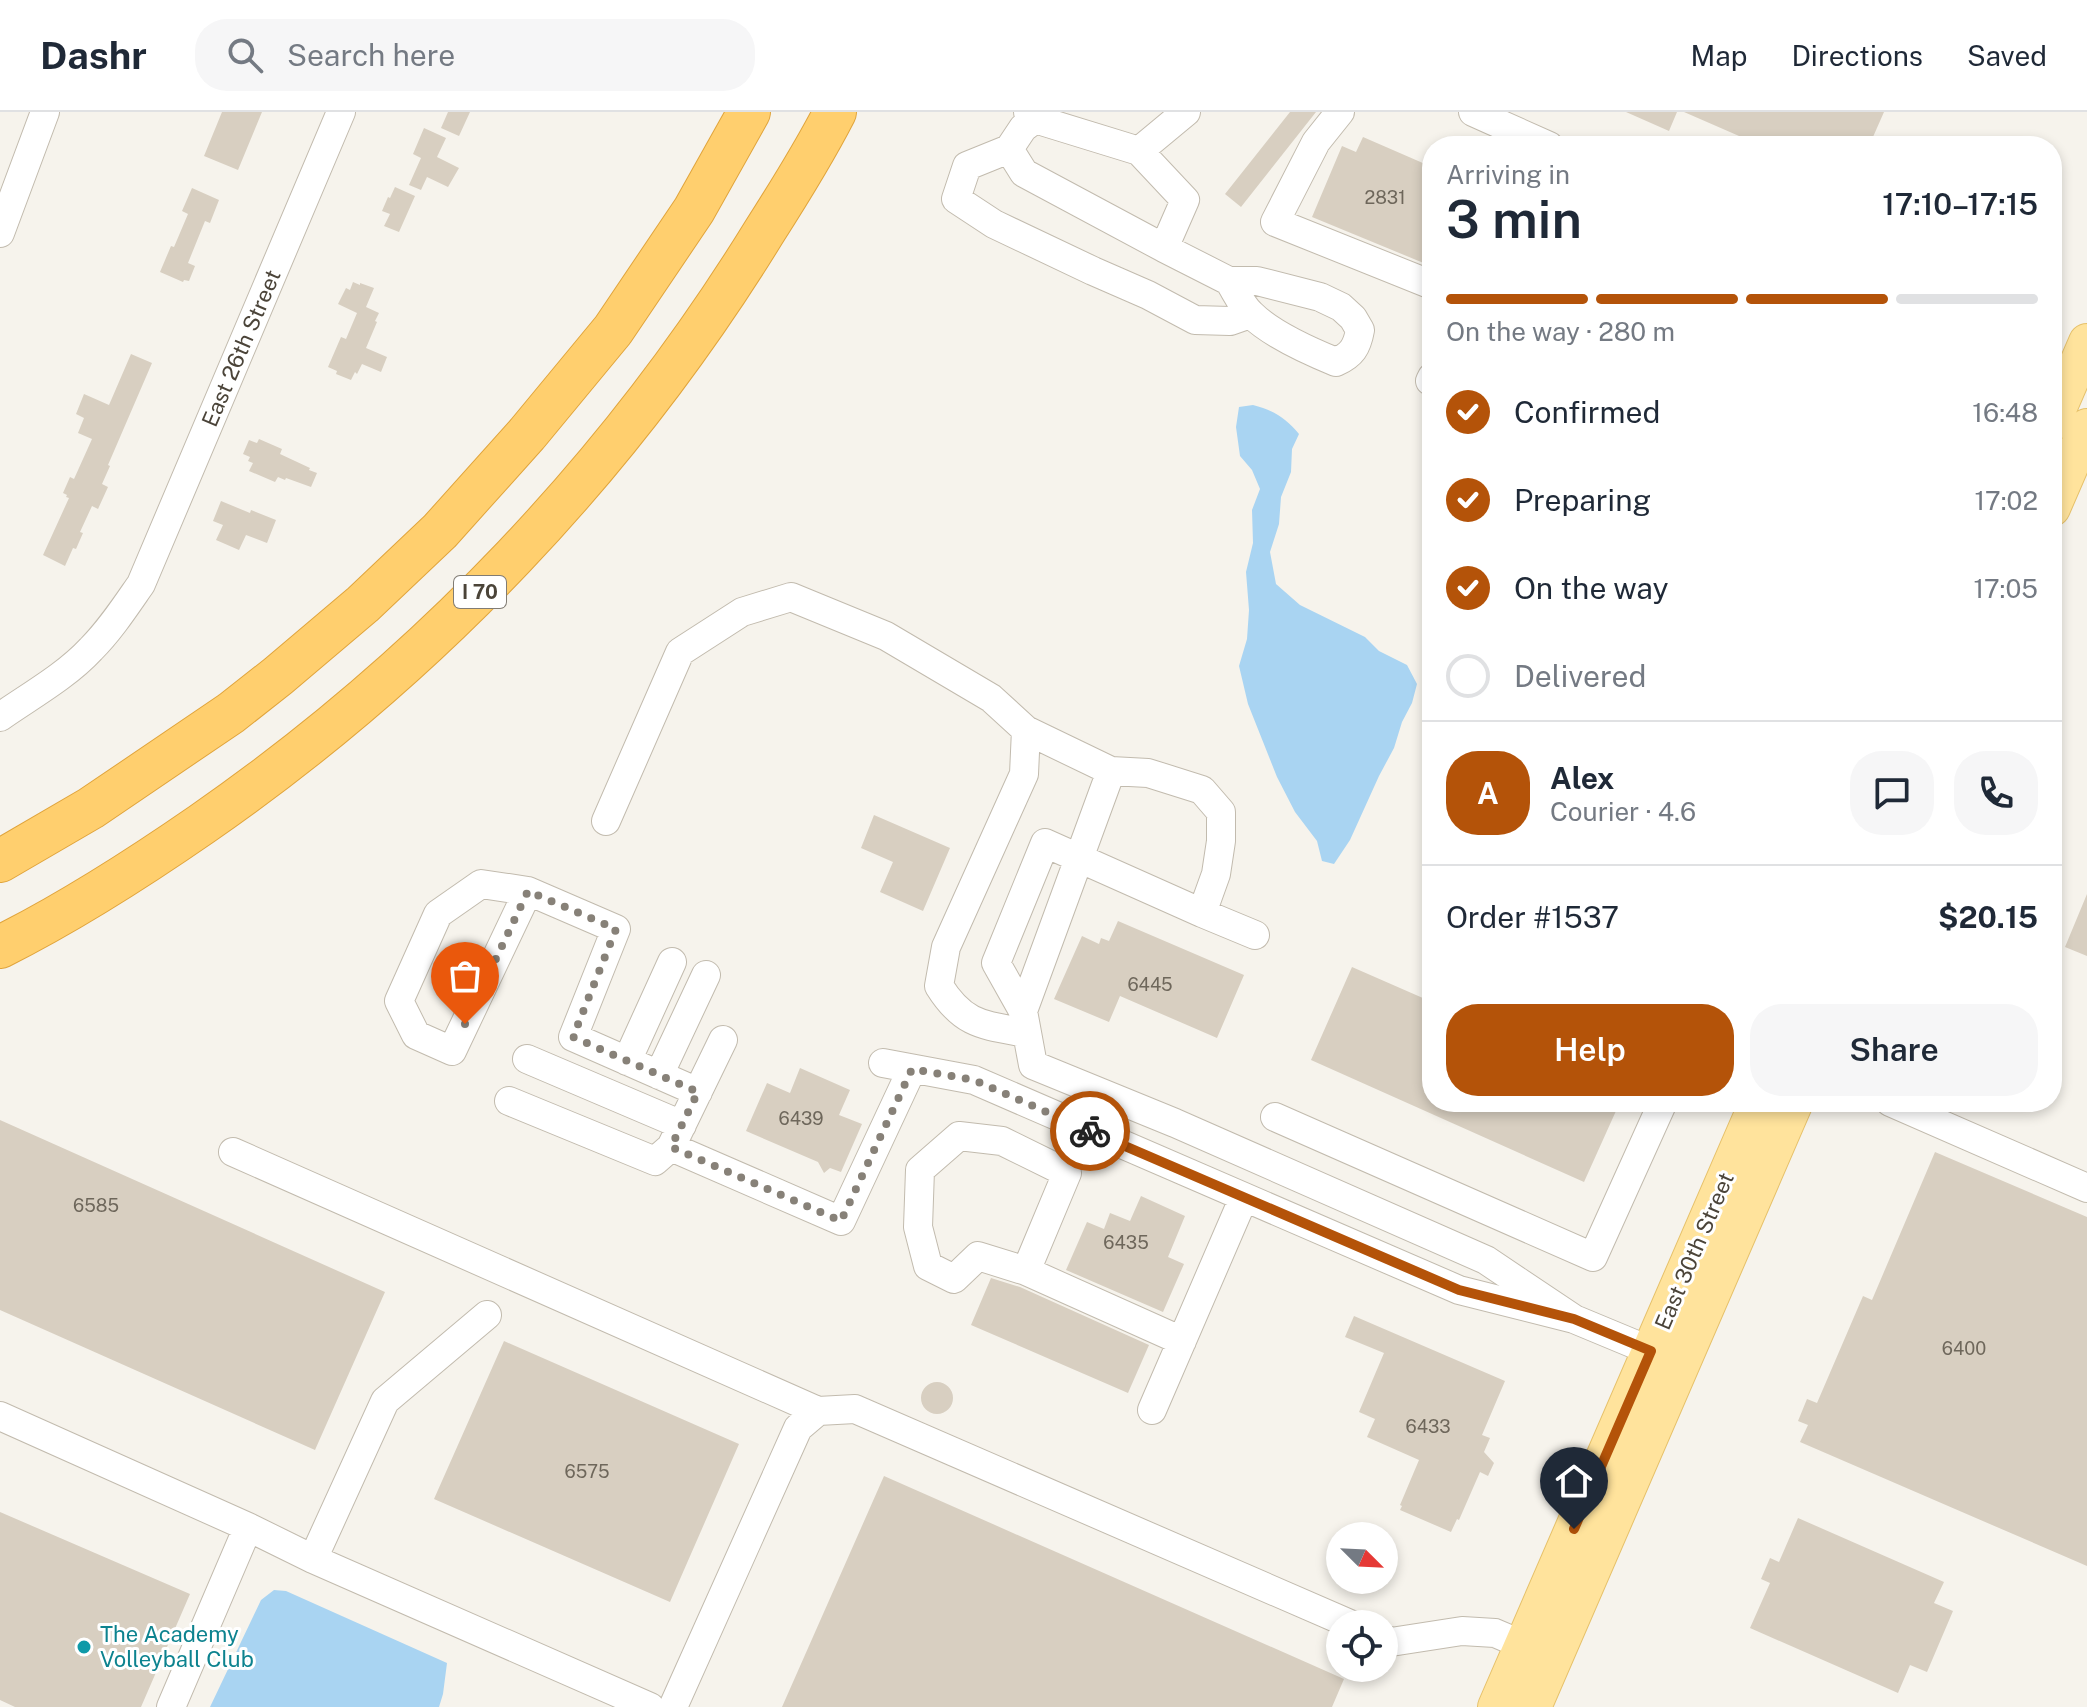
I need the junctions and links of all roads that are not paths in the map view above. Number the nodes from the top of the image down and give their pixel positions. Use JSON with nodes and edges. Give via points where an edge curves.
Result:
{"nodes":[{"id":1,"x":45,"y":112,"type":"edge"},
{"id":2,"x":341,"y":112,"type":"edge"},
{"id":3,"x":749,"y":112,"type":"edge"},
{"id":4,"x":835,"y":112,"type":"edge"},
{"id":5,"x":1186,"y":112,"type":"edge"},
{"id":6,"x":1340,"y":112,"type":"edge"},
{"id":7,"x":1473,"y":112,"type":"edge"},
{"id":8,"x":1032,"y":115,"type":"edge"},
{"id":9,"x":1498,"y":136,"type":"edge"},
{"id":10,"x":1009,"y":149,"type":"junction"},
{"id":11,"x":1139,"y":151,"type":"junction"},
{"id":12,"x":0,"y":233,"type":"edge"},
{"id":13,"x":1164,"y":248,"type":"junction"},
{"id":14,"x":1229,"y":281,"type":"junction"},
{"id":15,"x":1422,"y":281,"type":"edge"},
{"id":16,"x":1250,"y":314,"type":"junction"},
{"id":17,"x":2087,"y":342,"type":"edge"},
{"id":18,"x":2070,"y":375,"type":"edge"},
{"id":19,"x":2062,"y":396,"type":"edge"},
{"id":20,"x":2087,"y":427,"type":"edge"},
{"id":21,"x":2062,"y":485,"type":"edge"},
{"id":22,"x":0,"y":717,"type":"edge"},
{"id":23,"x":1026,"y":730,"type":"junction"},
{"id":24,"x":1111,"y":771,"type":"junction"},
{"id":25,"x":606,"y":821,"type":"dead end"},
{"id":26,"x":1079,"y":858,"type":"junction"},
{"id":27,"x":0,"y":861,"type":"edge"},
{"id":28,"x":528,"y":891,"type":"junction"},
{"id":29,"x":1202,"y":913,"type":"junction"},
{"id":30,"x":1255,"y":935,"type":"dead end"},
{"id":31,"x":0,"y":947,"type":"edge"},
{"id":32,"x":672,"y":962,"type":"dead end"},
{"id":33,"x":706,"y":975,"type":"dead end"},
{"id":34,"x":1025,"y":1022,"type":"junction"},
{"id":35,"x":723,"y":1040,"type":"dead end"},
{"id":36,"x":527,"y":1059,"type":"dead end"},
{"id":37,"x":627,"y":1061,"type":"junction"},
{"id":38,"x":883,"y":1063,"type":"dead end"},
{"id":39,"x":912,"y":1069,"type":"junction"},
{"id":40,"x":659,"y":1075,"type":"junction"},
{"id":41,"x":698,"y":1092,"type":"junction"},
{"id":42,"x":509,"y":1101,"type":"dead end"},
{"id":43,"x":1658,"y":1112,"type":"edge"},
{"id":44,"x":1754,"y":1112,"type":"edge"},
{"id":45,"x":1790,"y":1112,"type":"edge"},
{"id":46,"x":1913,"y":1112,"type":"edge"},
{"id":47,"x":1275,"y":1117,"type":"dead end"},
{"id":48,"x":677,"y":1136,"type":"junction"},
{"id":49,"x":233,"y":1152,"type":"dead end"},
{"id":50,"x":2087,"y":1188,"type":"edge"},
{"id":51,"x":1244,"y":1197,"type":"junction"},
{"id":52,"x":1026,"y":1271,"type":"junction"},
{"id":53,"x":487,"y":1315,"type":"dead end"},
{"id":54,"x":1574,"y":1319,"type":"junction"},
{"id":55,"x":1182,"y":1341,"type":"junction"},
{"id":56,"x":1651,"y":1351,"type":"junction"},
{"id":57,"x":1152,"y":1410,"type":"dead end"},
{"id":58,"x":818,"y":1411,"type":"junction"},
{"id":59,"x":0,"y":1416,"type":"edge"},
{"id":60,"x":248,"y":1527,"type":"junction"},
{"id":61,"x":313,"y":1559,"type":"junction"},
{"id":62,"x":1326,"y":1614,"type":"edge"},
{"id":63,"x":1398,"y":1641,"type":"edge"},
{"id":64,"x":1538,"y":1652,"type":"junction"},
{"id":65,"x":171,"y":1707,"type":"edge"},
{"id":66,"x":650,"y":1707,"type":"edge"},
{"id":67,"x":673,"y":1707,"type":"edge"},
{"id":68,"x":1496,"y":1707,"type":"edge"},
{"id":69,"x":1533,"y":1707,"type":"edge"}],
"edges":[{"from":1,"to":12,"type":"street"},
{"from":2,"to":22,"type":"street","name":"East 26th Street","via":[[141,584],[89,652]]},
{"from":3,"to":27,"type":"highway","via":[[694,210],[613,330],[440,531],[363,604],[231,713],[111,795]]},
{"from":4,"to":31,"type":"highway","number":"I 70","via":[[737,277],[660,387],[555,513],[460,613],[336,723],[246,793],[111,884]]},
{"from":5,"to":11,"type":"street"},
{"from":6,"to":15,"type":"street","via":[[1316,142],[1275,222]]},
{"from":7,"to":9,"type":"street"},
{"from":8,"to":10,"type":"street"},
{"from":8,"to":11,"type":"street"},
{"from":10,"to":13,"type":"street","via":[[1024,173]]},
{"from":10,"to":16,"type":"street","via":[[967,166],[956,199],[994,224],[1195,320],[1230,321]]},
{"from":11,"to":13,"type":"street","via":[[1185,200]]},
{"from":13,"to":14,"type":"street"},
{"from":14,"to":16,"type":"street"},
{"from":14,"to":16,"type":"street","via":[[1257,281],[1320,297],[1341,307],[1360,330],[1350,356],[1336,362]]},
{"from":17,"to":18,"type":"main road"},
{"from":18,"to":19,"type":"main road"},
{"from":20,"to":21,"type":"main road"},
{"from":23,"to":24,"type":"street"},
{"from":23,"to":25,"type":"street","via":[[991,698],[886,636],[791,597],[742,612],[680,652]]},
{"from":23,"to":34,"type":"street","via":[[1024,774],[946,947],[939,986],[951,1006],[978,1024]]},
{"from":24,"to":26,"type":"street"},
{"from":24,"to":29,"type":"street","via":[[1148,773],[1202,790],[1221,812],[1216,874]]},
{"from":26,"to":29,"type":"street"},
{"from":26,"to":34,"type":"street"},
{"from":26,"to":34,"type":"street","via":[[1045,843],[996,963]]},
{"from":28,"to":28,"type":"street","via":[[452,1051],[416,1035],[399,1001],[438,914],[481,884]]},
{"from":28,"to":37,"type":"street","via":[[616,929],[573,1037]]},
{"from":29,"to":30,"type":"street"},
{"from":32,"to":37,"type":"street"},
{"from":33,"to":40,"type":"street"},
{"from":34,"to":54,"type":"street","via":[[1033,1065],[1486,1260]]},
{"from":35,"to":41,"type":"street"},
{"from":36,"to":48,"type":"street"},
{"from":37,"to":40,"type":"street"},
{"from":38,"to":39,"type":"street"},
{"from":39,"to":48,"type":"street","via":[[841,1221]]},
{"from":39,"to":51,"type":"street","via":[[974,1080]]},
{"from":40,"to":41,"type":"street"},
{"from":41,"to":48,"type":"street"},
{"from":42,"to":48,"type":"street","via":[[655,1161]]},
{"from":43,"to":47,"type":"street","via":[[1593,1257]]},
{"from":44,"to":56,"type":"main road","name":"East 30th Street"},
{"from":45,"to":64,"type":"main road","name":"East 30th Street"},
{"from":46,"to":50,"type":"street"},
{"from":49,"to":58,"type":"street"},
{"from":51,"to":54,"type":"street","via":[[1459,1290]]},
{"from":51,"to":55,"type":"street"},
{"from":52,"to":52,"type":"street","via":[[1067,1173],[1002,1141],[959,1136],[920,1170],[918,1227],[928,1266],[954,1279],[978,1256]]},
{"from":52,"to":55,"type":"street"},
{"from":53,"to":61,"type":"street","via":[[385,1401]]},
{"from":54,"to":56,"type":"street"},
{"from":55,"to":57,"type":"street"},
{"from":56,"to":64,"type":"main road","name":"East 30th Street"},
{"from":58,"to":62,"type":"street","via":[[855,1409]]},
{"from":58,"to":67,"type":"street","via":[[798,1428]]},
{"from":59,"to":60,"type":"street"},
{"from":60,"to":61,"type":"street"},
{"from":60,"to":65,"type":"street"},
{"from":61,"to":66,"type":"street"},
{"from":63,"to":64,"type":"street","via":[[1462,1631],[1495,1633]]},
{"from":64,"to":68,"type":"main road","name":"East 30th Street"},
{"from":64,"to":69,"type":"main road","name":"East 30th Street"}]}
